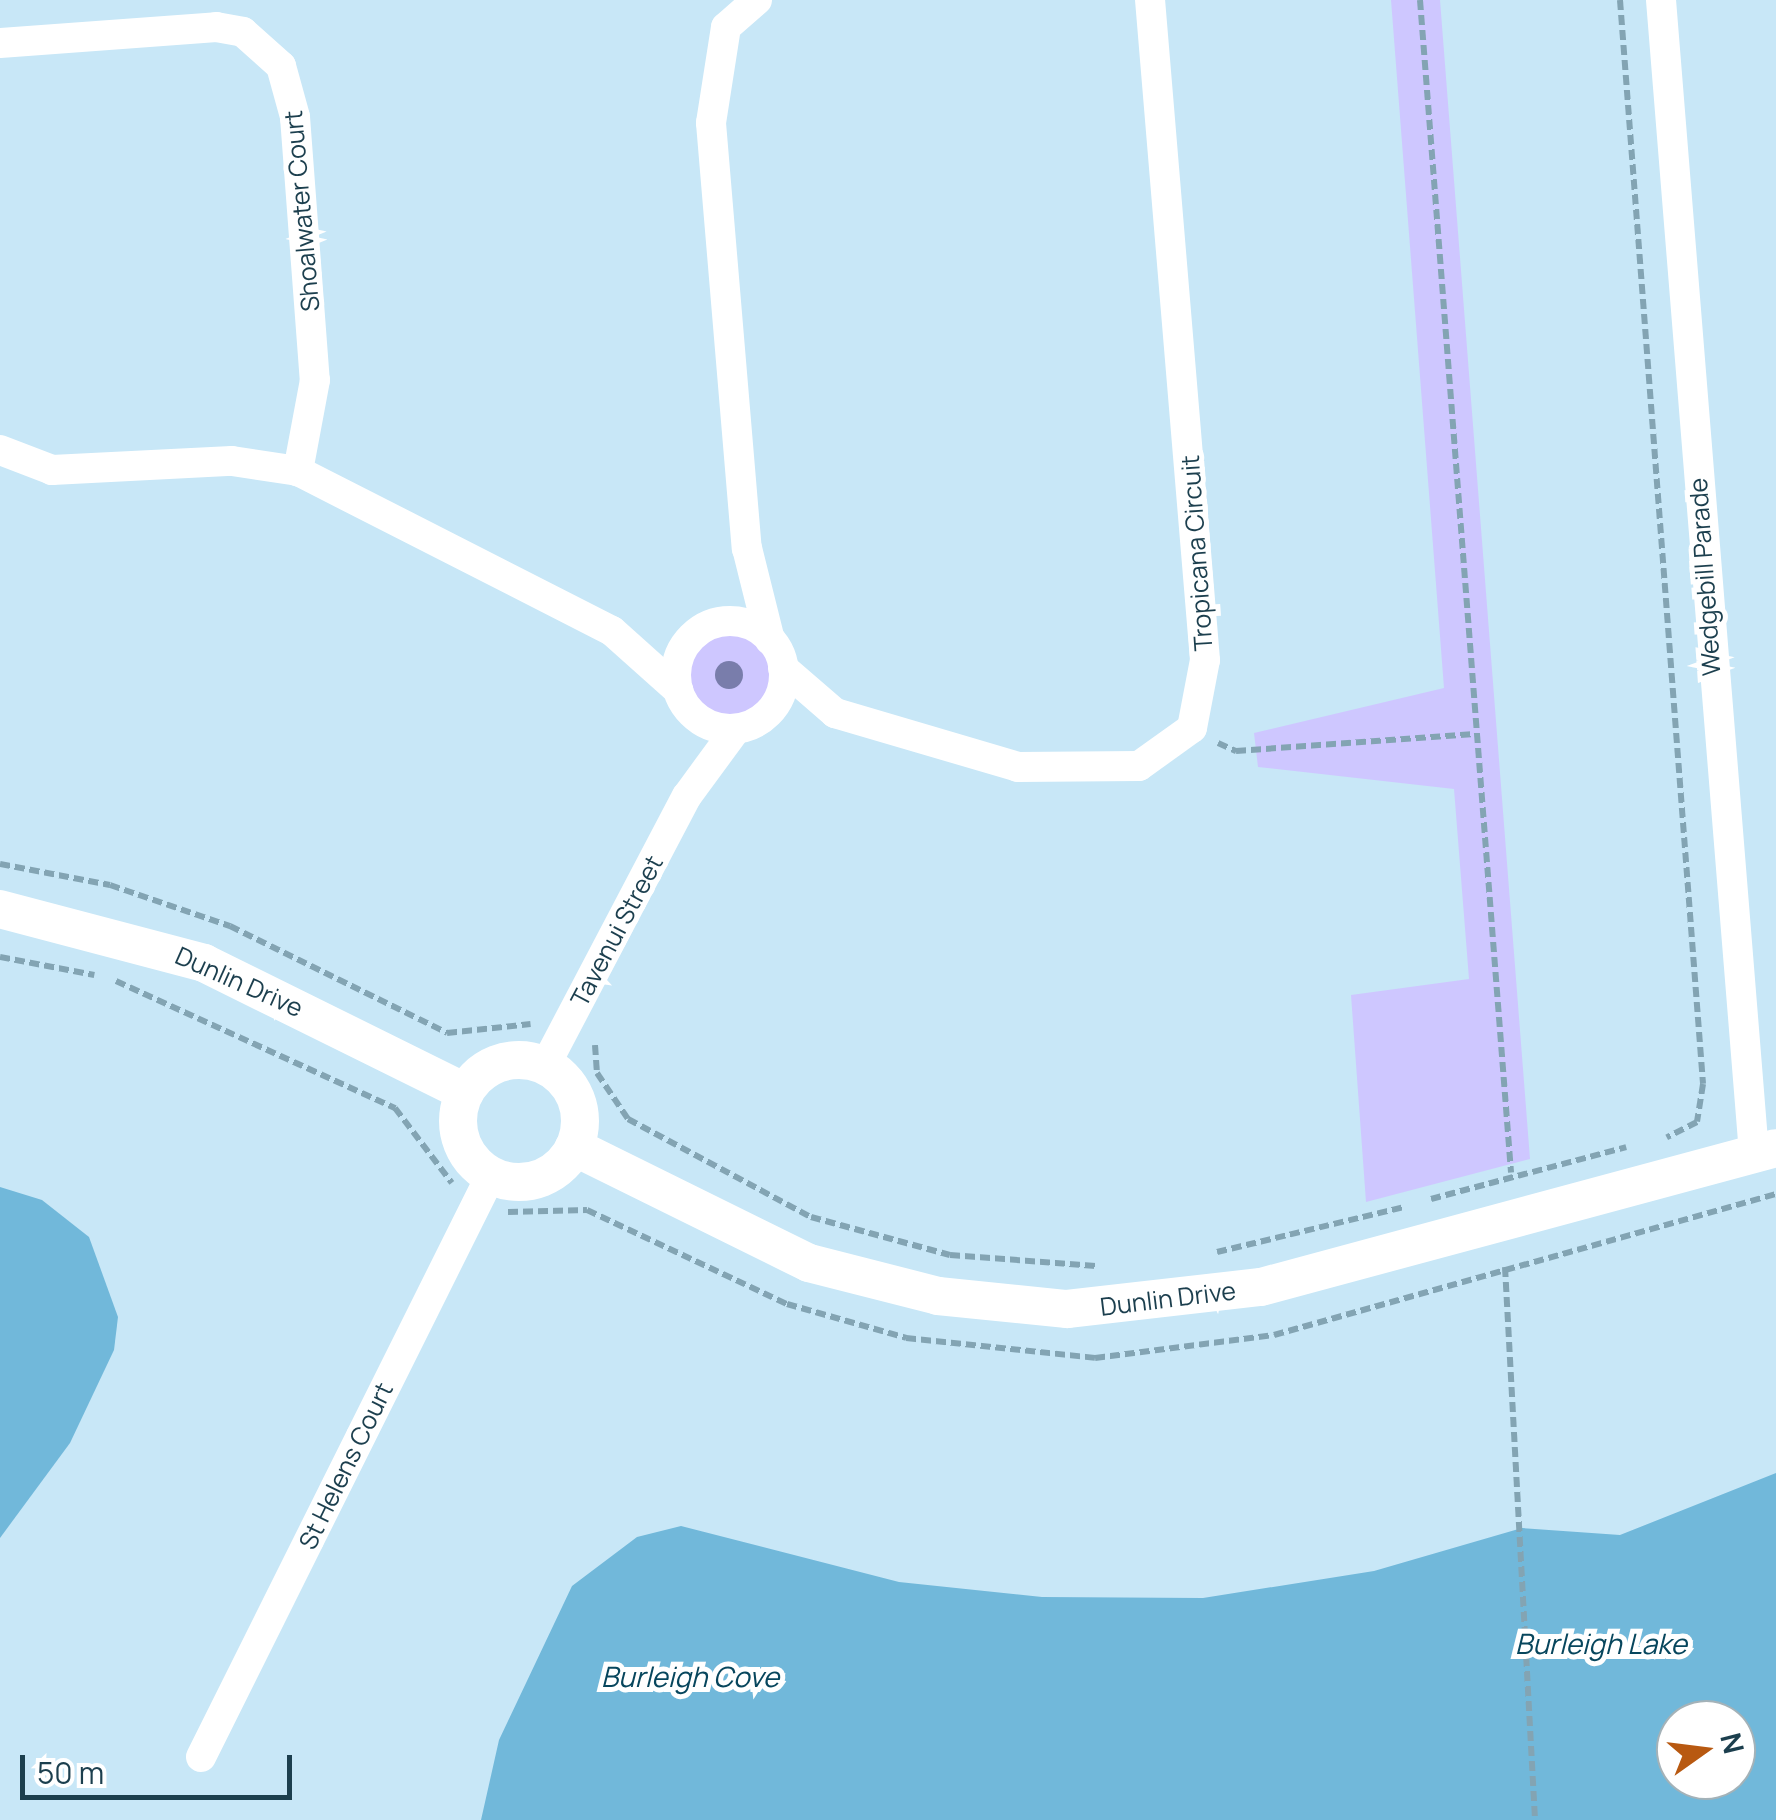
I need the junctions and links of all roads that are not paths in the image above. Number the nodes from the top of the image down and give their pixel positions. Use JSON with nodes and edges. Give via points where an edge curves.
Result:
{"nodes":[{"id":1,"x":756,"y":0,"type":"edge"},
{"id":2,"x":1150,"y":0,"type":"edge"},
{"id":3,"x":1662,"y":0,"type":"edge"},
{"id":4,"x":0,"y":44,"type":"edge"},
{"id":5,"x":0,"y":450,"type":"edge"},
{"id":6,"x":298,"y":471,"type":"junction"},
{"id":7,"x":748,"y":548,"type":"junction"},
{"id":8,"x":707,"y":628,"type":"junction"},
{"id":9,"x":612,"y":631,"type":"junction"},
{"id":10,"x":770,"y":640,"type":"junction"},
{"id":11,"x":783,"y":668,"type":"junction"},
{"id":12,"x":684,"y":701,"type":"junction"},
{"id":13,"x":834,"y":714,"type":"junction"},
{"id":14,"x":749,"y":724,"type":"junction"},
{"id":15,"x":687,"y":796,"type":"junction"},
{"id":16,"x":0,"y":909,"type":"edge"},
{"id":17,"x":546,"y":1066,"type":"junction"},
{"id":18,"x":465,"y":1092,"type":"junction"},
{"id":19,"x":574,"y":1147,"type":"junction"},
{"id":20,"x":1765,"y":1151,"type":"edge"},
{"id":21,"x":491,"y":1176,"type":"junction"},
{"id":22,"x":202,"y":1756,"type":"dead end"}],
"edges":[{"from":1,"to":7,"type":"street","via":[[726,27],[711,123]]},
{"from":2,"to":13,"type":"street","name":"Tropicana Circuit","via":[[1205,660],[1192,728],[1139,766],[1082,771],[950,754]]},
{"from":3,"to":20,"type":"street","name":"Wedgebill Parade"},
{"from":4,"to":6,"type":"street","name":"Shoalwater Court","via":[[216,27],[244,32],[280,66],[295,118],[315,380]]},
{"from":5,"to":6,"type":"street","via":[[52,470],[232,461]]},
{"from":6,"to":9,"type":"street"},
{"from":7,"to":8,"type":"street"},
{"from":7,"to":10,"type":"street"},
{"from":8,"to":9,"type":"street"},
{"from":8,"to":10,"type":"street","via":[[750,625]]},
{"from":8,"to":12,"type":"street","via":[[678,656]]},
{"from":9,"to":12,"type":"street"},
{"from":10,"to":11,"type":"street"},
{"from":11,"to":13,"type":"street"},
{"from":11,"to":14,"type":"street","via":[[780,697]]},
{"from":12,"to":14,"type":"street"},
{"from":12,"to":15,"type":"street"},
{"from":13,"to":14,"type":"street"},
{"from":14,"to":15,"type":"street","name":"Tavenui Street"},
{"from":15,"to":17,"type":"street","name":"Tavenui Street"},
{"from":16,"to":18,"type":"street","name":"Dunlin Drive","via":[[204,963]]},
{"from":17,"to":18,"type":"street","via":[[492,1066]]},
{"from":17,"to":19,"type":"street","via":[[579,1110]]},
{"from":18,"to":21,"type":"street","via":[[458,1130]]},
{"from":19,"to":20,"type":"street","name":"Dunlin Drive","via":[[810,1263],[938,1296],[1068,1309],[1262,1287]]},
{"from":19,"to":21,"type":"street","via":[[547,1175]]},
{"from":21,"to":22,"type":"street","name":"St Helens Court"}]}
